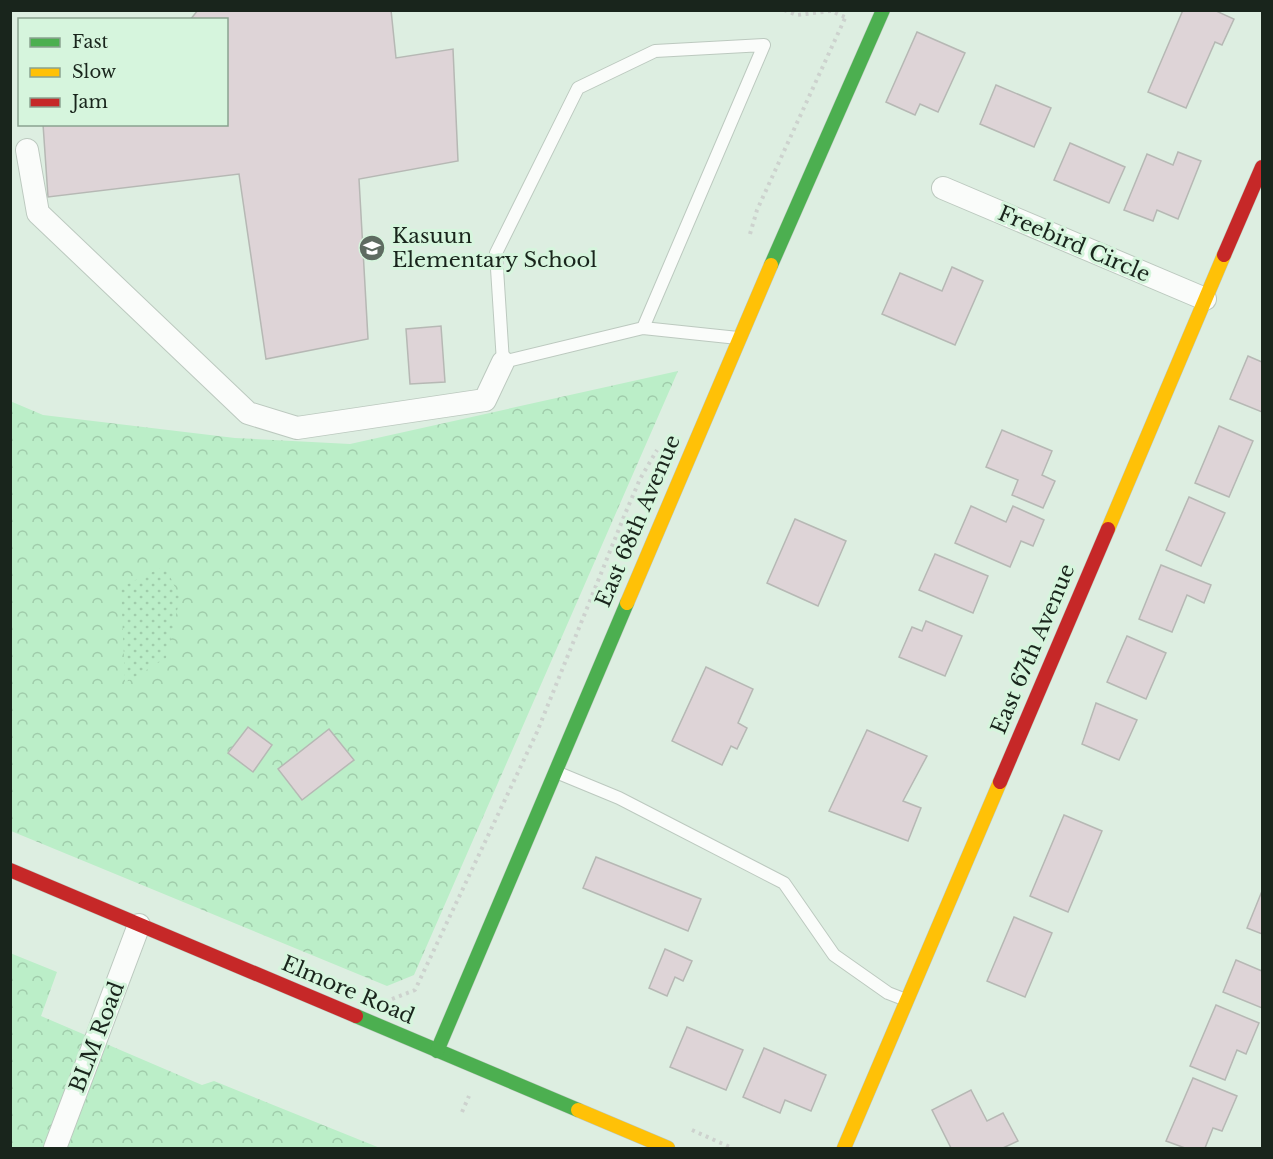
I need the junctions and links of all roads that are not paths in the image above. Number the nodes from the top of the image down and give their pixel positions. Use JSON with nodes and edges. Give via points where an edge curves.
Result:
{"nodes":[{"id":1,"x":883,"y":10,"type":"edge"},
{"id":2,"x":27,"y":150,"type":"dead end"},
{"id":3,"x":1263,"y":167,"type":"edge"},
{"id":4,"x":943,"y":188,"type":"dead end"},
{"id":5,"x":1205,"y":299,"type":"junction"},
{"id":6,"x":643,"y":328,"type":"junction"},
{"id":7,"x":739,"y":338,"type":"junction"},
{"id":8,"x":503,"y":362,"type":"junction"},
{"id":9,"x":555,"y":771,"type":"junction"},
{"id":10,"x":10,"y":870,"type":"edge"},
{"id":11,"x":139,"y":925,"type":"junction"},
{"id":12,"x":907,"y":1001,"type":"junction"},
{"id":13,"x":437,"y":1051,"type":"junction"},
{"id":14,"x":55,"y":1149,"type":"edge"},
{"id":15,"x":668,"y":1149,"type":"edge"},
{"id":16,"x":844,"y":1149,"type":"edge"}],
"edges":[{"from":1,"to":7,"type":"street","name":"East 68th Avenue"},
{"from":2,"to":8,"type":"street","via":[[38,213],[248,413],[297,428],[484,400]]},
{"from":3,"to":5,"type":"street","name":"East 67th Avenue"},
{"from":4,"to":5,"type":"street","name":"Freebird Circle"},
{"from":5,"to":12,"type":"street","name":"East 67th Avenue"},
{"from":6,"to":7,"type":"lane"},
{"from":6,"to":8,"type":"lane"},
{"from":6,"to":8,"type":"lane","via":[[764,45],[655,51],[578,88],[496,253]]},
{"from":7,"to":9,"type":"street","name":"East 68th Avenue"},
{"from":9,"to":12,"type":"lane","via":[[619,798],[783,883],[834,955],[888,993]]},
{"from":9,"to":13,"type":"street","name":"East 68th Avenue"},
{"from":10,"to":11,"type":"street","name":"Elmore Road"},
{"from":11,"to":13,"type":"street","name":"Elmore Road"},
{"from":11,"to":14,"type":"street","name":"BLM Road"},
{"from":12,"to":16,"type":"street","name":"East 67th Avenue"},
{"from":13,"to":15,"type":"street","name":"Elmore Road"}]}
